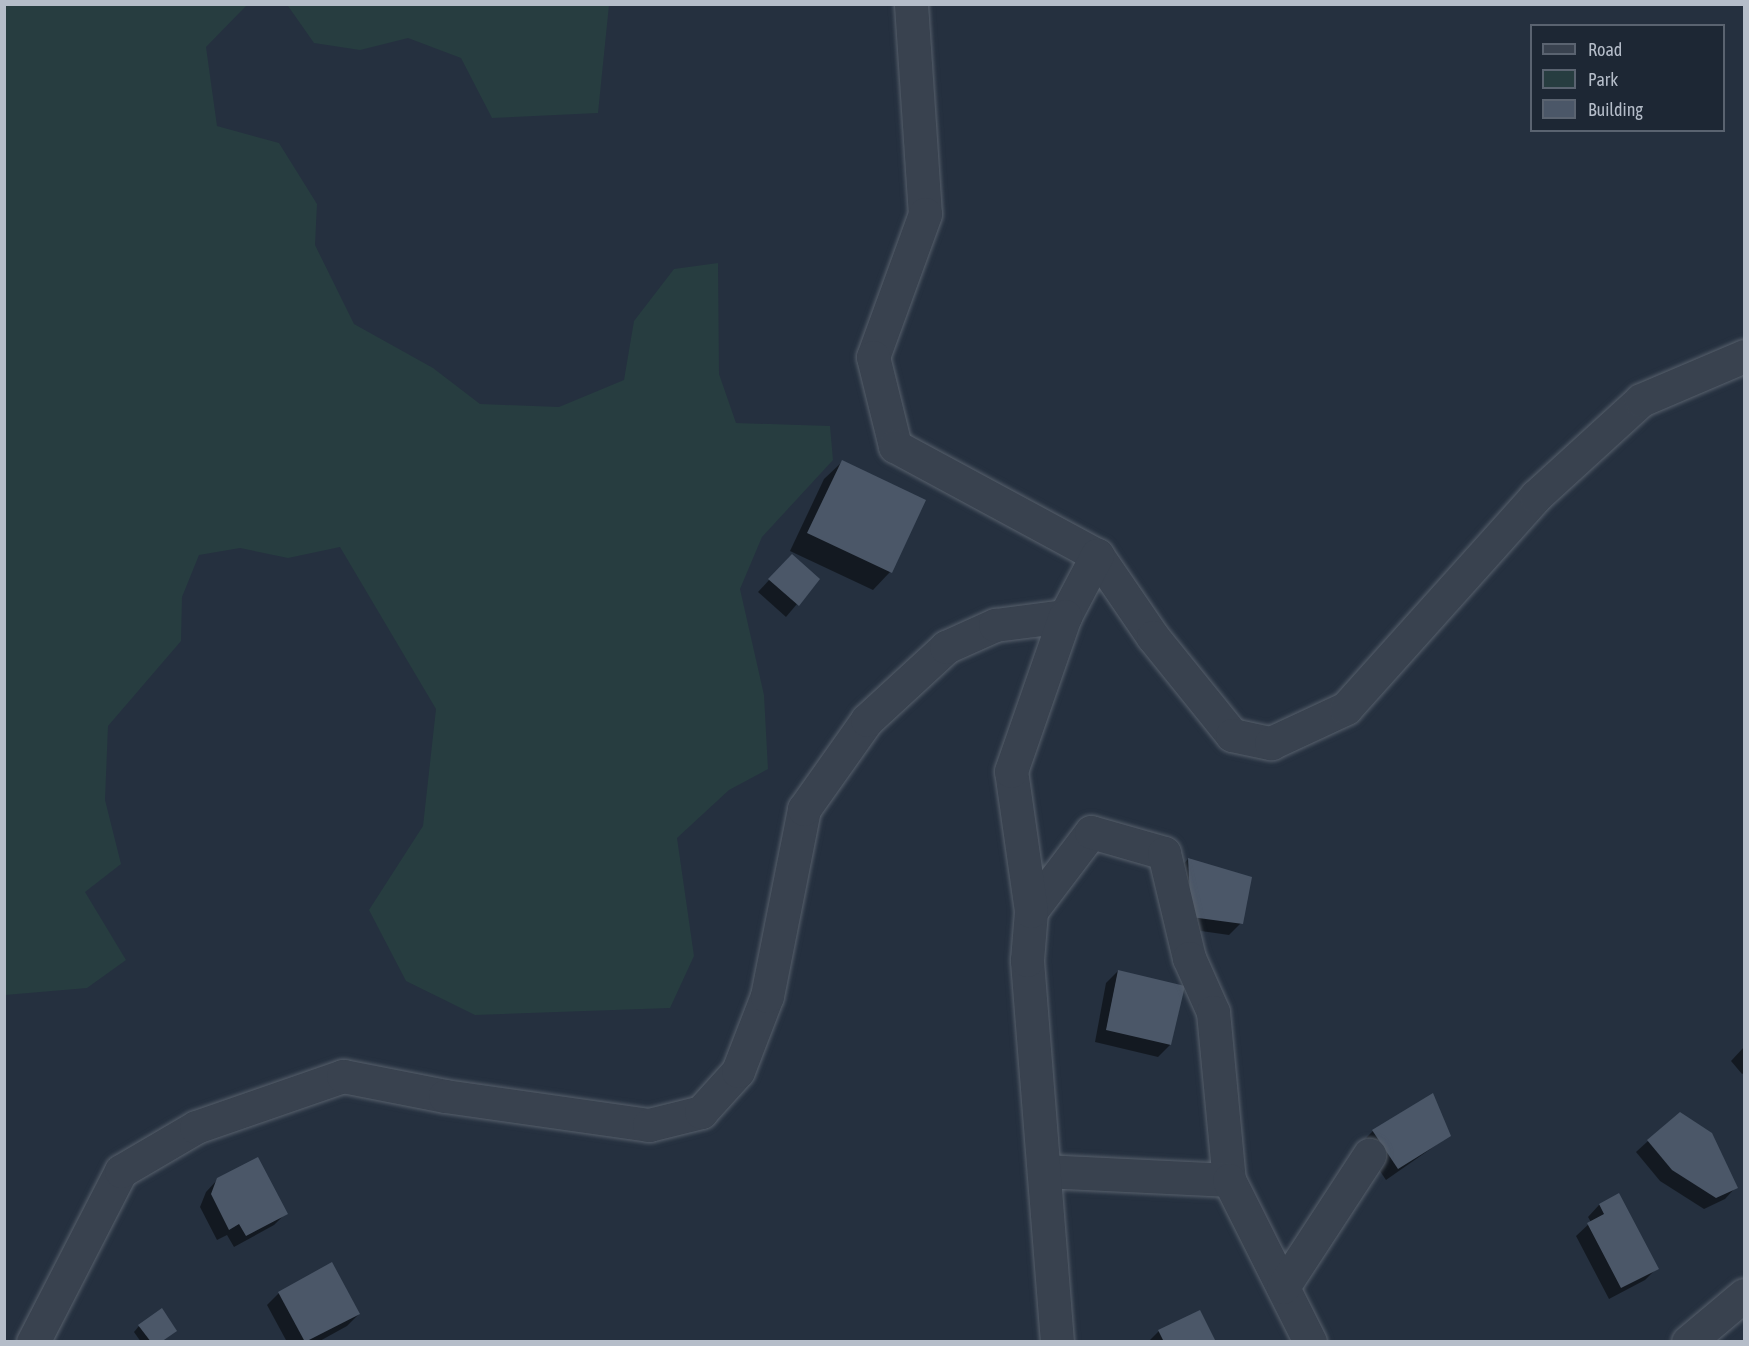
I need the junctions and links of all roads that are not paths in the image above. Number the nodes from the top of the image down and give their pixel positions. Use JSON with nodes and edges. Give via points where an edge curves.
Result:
{"nodes":[{"id":1,"x":911,"y":4,"type":"edge"},
{"id":2,"x":1744,"y":356,"type":"edge"},
{"id":3,"x":1097,"y":555,"type":"junction"},
{"id":4,"x":1065,"y":616,"type":"junction"},
{"id":5,"x":1030,"y":911,"type":"junction"},
{"id":6,"x":1369,"y":1155,"type":"dead end"},
{"id":7,"x":1044,"y":1171,"type":"junction"},
{"id":8,"x":1229,"y":1180,"type":"junction"},
{"id":9,"x":1283,"y":1287,"type":"junction"},
{"id":10,"x":1744,"y":1295,"type":"edge"},
{"id":11,"x":33,"y":1341,"type":"edge"},
{"id":12,"x":1057,"y":1341,"type":"edge"},
{"id":13,"x":1310,"y":1341,"type":"edge"},
{"id":14,"x":1688,"y":1341,"type":"edge"}],
"edges":[{"from":1,"to":3,"type":"street","via":[[925,214],[873,357],[895,446]]},
{"from":2,"to":3,"type":"street","via":[[1641,400],[1536,496],[1346,708],[1271,743],[1232,735],[1153,637]]},
{"from":3,"to":4,"type":"street"},
{"from":4,"to":5,"type":"street","via":[[1011,771]]},
{"from":4,"to":11,"type":"street","via":[[995,625],[946,647],[867,720],[804,809],[767,996],[738,1071],[701,1112],[649,1125],[445,1096],[343,1076],[196,1127],[120,1171]]},
{"from":5,"to":7,"type":"street","via":[[1027,960]]},
{"from":5,"to":8,"type":"street","via":[[1091,832],[1164,853],[1189,958],[1213,1012]]},
{"from":6,"to":9,"type":"street"},
{"from":7,"to":8,"type":"street"},
{"from":7,"to":12,"type":"street"},
{"from":8,"to":9,"type":"street"},
{"from":9,"to":13,"type":"street"},
{"from":10,"to":14,"type":"street"}]}
